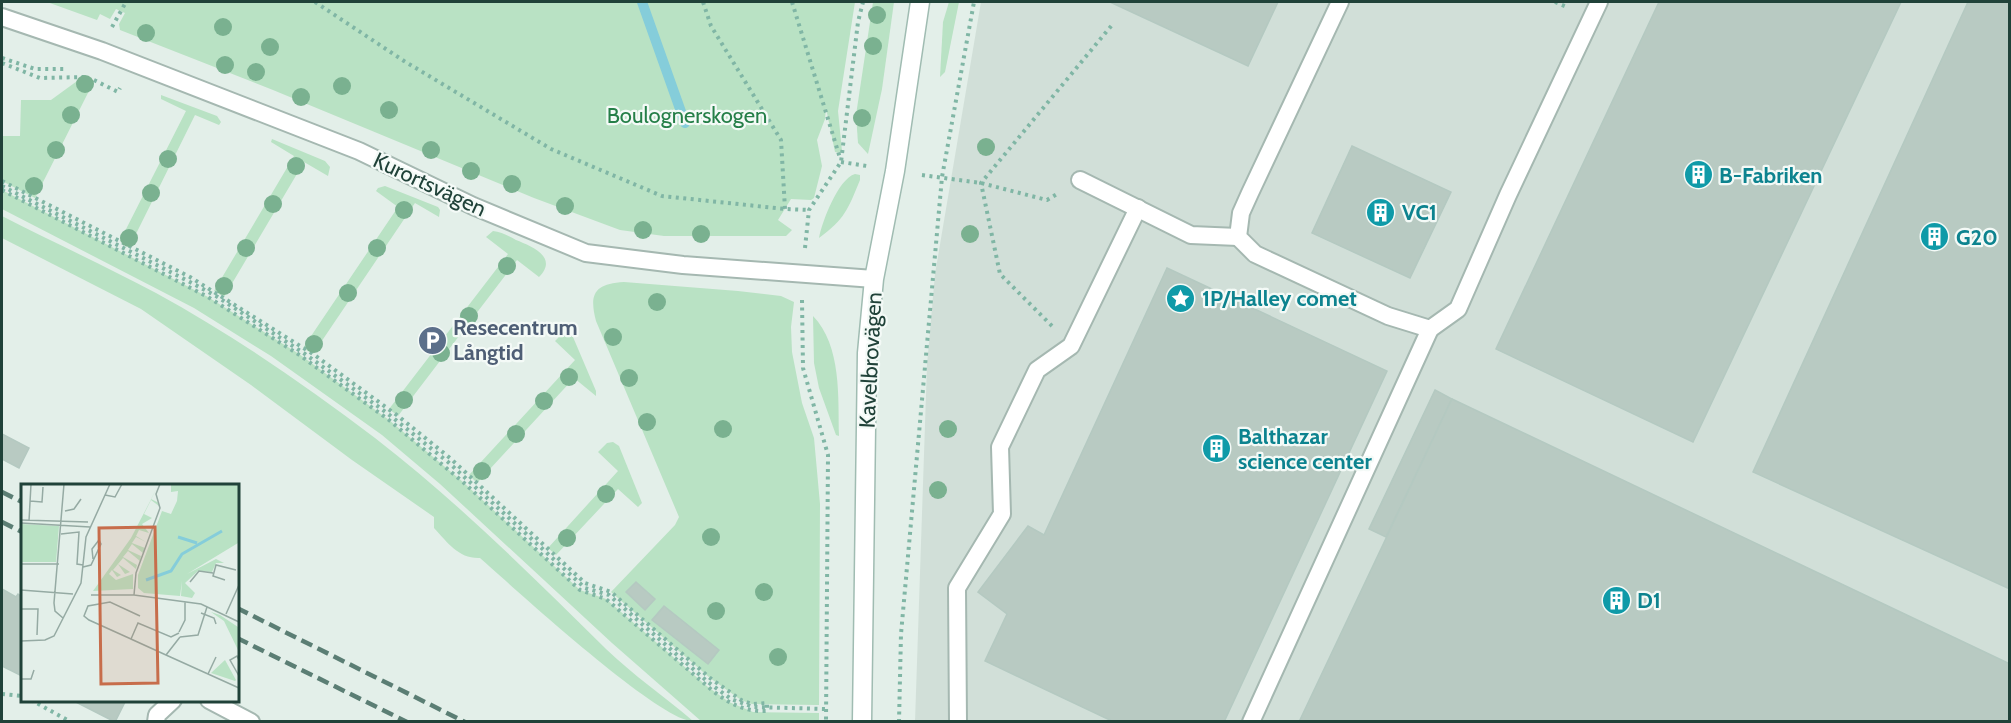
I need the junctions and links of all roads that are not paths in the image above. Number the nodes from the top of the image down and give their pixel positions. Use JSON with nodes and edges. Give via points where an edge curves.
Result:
{"nodes":[{"id":1,"x":920,"y":2,"type":"edge"},
{"id":2,"x":1340,"y":2,"type":"edge"},
{"id":3,"x":1599,"y":2,"type":"edge"},
{"id":4,"x":2,"y":16,"type":"edge"},
{"id":5,"x":1080,"y":180,"type":"road end"},
{"id":6,"x":1138,"y":208,"type":"junction"},
{"id":7,"x":1238,"y":237,"type":"junction"},
{"id":8,"x":874,"y":279,"type":"junction"},
{"id":9,"x":1430,"y":329,"type":"junction"},
{"id":10,"x":171,"y":702,"type":"edge"},
{"id":11,"x":213,"y":702,"type":"edge"},
{"id":12,"x":156,"y":722,"type":"edge"},
{"id":13,"x":250,"y":722,"type":"edge"},
{"id":14,"x":862,"y":722,"type":"edge"},
{"id":15,"x":958,"y":722,"type":"edge"},
{"id":16,"x":1251,"y":722,"type":"edge"}],
"edges":[{"from":1,"to":8,"type":"main road","name":"Kavelbrovägen","via":[[895,171]]},
{"from":2,"to":7,"type":"lane","via":[[1241,213]]},
{"from":3,"to":9,"type":"lane","via":[[1458,309]]},
{"from":4,"to":8,"type":"lane","name":"Kurortsvägen","via":[[359,151],[473,206],[586,253],[683,265]]},
{"from":5,"to":6,"type":"lane"},
{"from":6,"to":7,"type":"lane","via":[[1191,235]]},
{"from":6,"to":15,"type":"lane","via":[[1071,346],[1037,370],[1000,447],[1002,514],[957,588]]},
{"from":7,"to":9,"type":"lane","via":[[1255,254],[1388,316]]},
{"from":8,"to":14,"type":"main road","name":"Kavelbrovägen","via":[[867,352]]},
{"from":9,"to":16,"type":"lane"},
{"from":10,"to":12,"type":"lane"},
{"from":11,"to":13,"type":"lane"}]}
